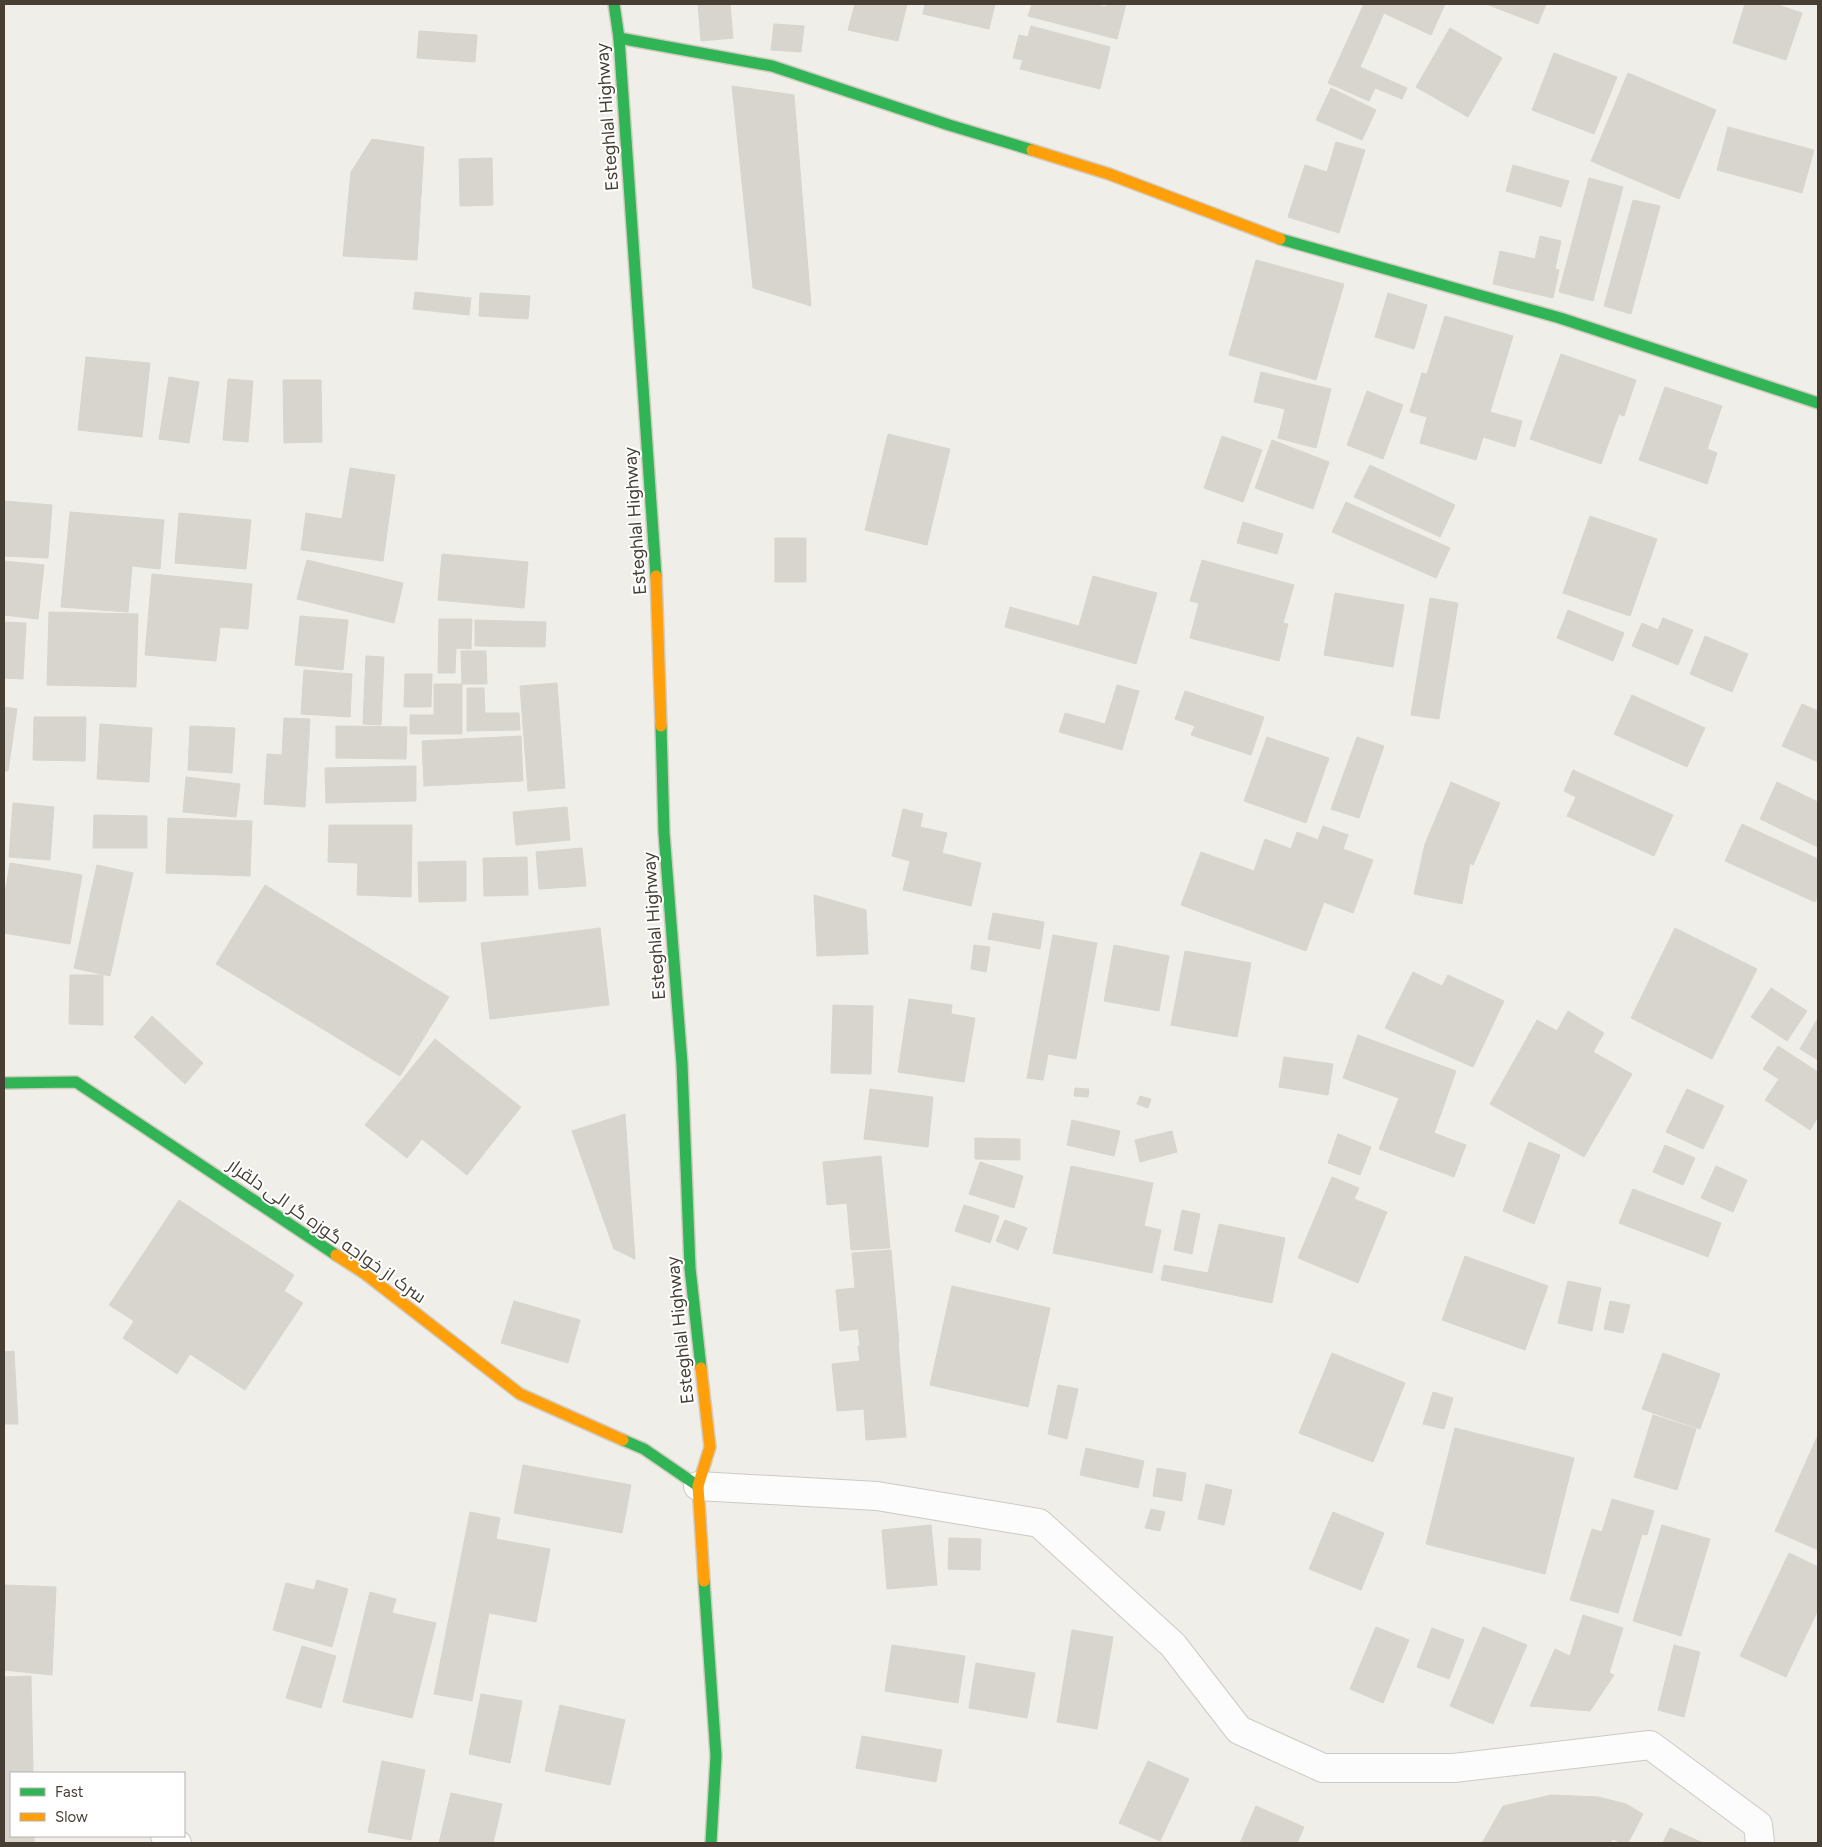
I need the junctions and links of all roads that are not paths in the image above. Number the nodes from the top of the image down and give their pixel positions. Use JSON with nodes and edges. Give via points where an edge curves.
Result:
{"nodes":[{"id":1,"x":614,"y":4,"type":"edge"},
{"id":2,"x":619,"y":38,"type":"junction"},
{"id":3,"x":1818,"y":403,"type":"edge"},
{"id":4,"x":4,"y":1084,"type":"edge"},
{"id":5,"x":698,"y":1486,"type":"junction"},
{"id":6,"x":165,"y":1837,"type":"edge"},
{"id":7,"x":179,"y":1843,"type":"edge"},
{"id":8,"x":711,"y":1843,"type":"edge"},
{"id":9,"x":1760,"y":1843,"type":"edge"}],
"edges":[{"from":1,"to":2,"type":"main road","name":"Esteghlal Highway"},
{"from":2,"to":3,"type":"main road","via":[[772,66],[1109,174],[1286,240],[1560,318]]},
{"from":2,"to":5,"type":"main road","name":"Esteghlal Highway","via":[[658,606],[664,833],[682,1064],[690,1268],[710,1447]]},
{"from":4,"to":5,"type":"main road","name":"سرک از خواجه گوزه گر الی دلقرار","via":[[76,1082],[364,1274],[520,1394],[644,1449]]},
{"from":5,"to":8,"type":"main road","name":"Esteghlal Highway","via":[[716,1756]]},
{"from":5,"to":9,"type":"street","via":[[877,1496],[1039,1523],[1173,1645],[1239,1730],[1323,1768],[1454,1768],[1650,1745],[1758,1825]]},
{"from":6,"to":7,"type":"lane"}]}
